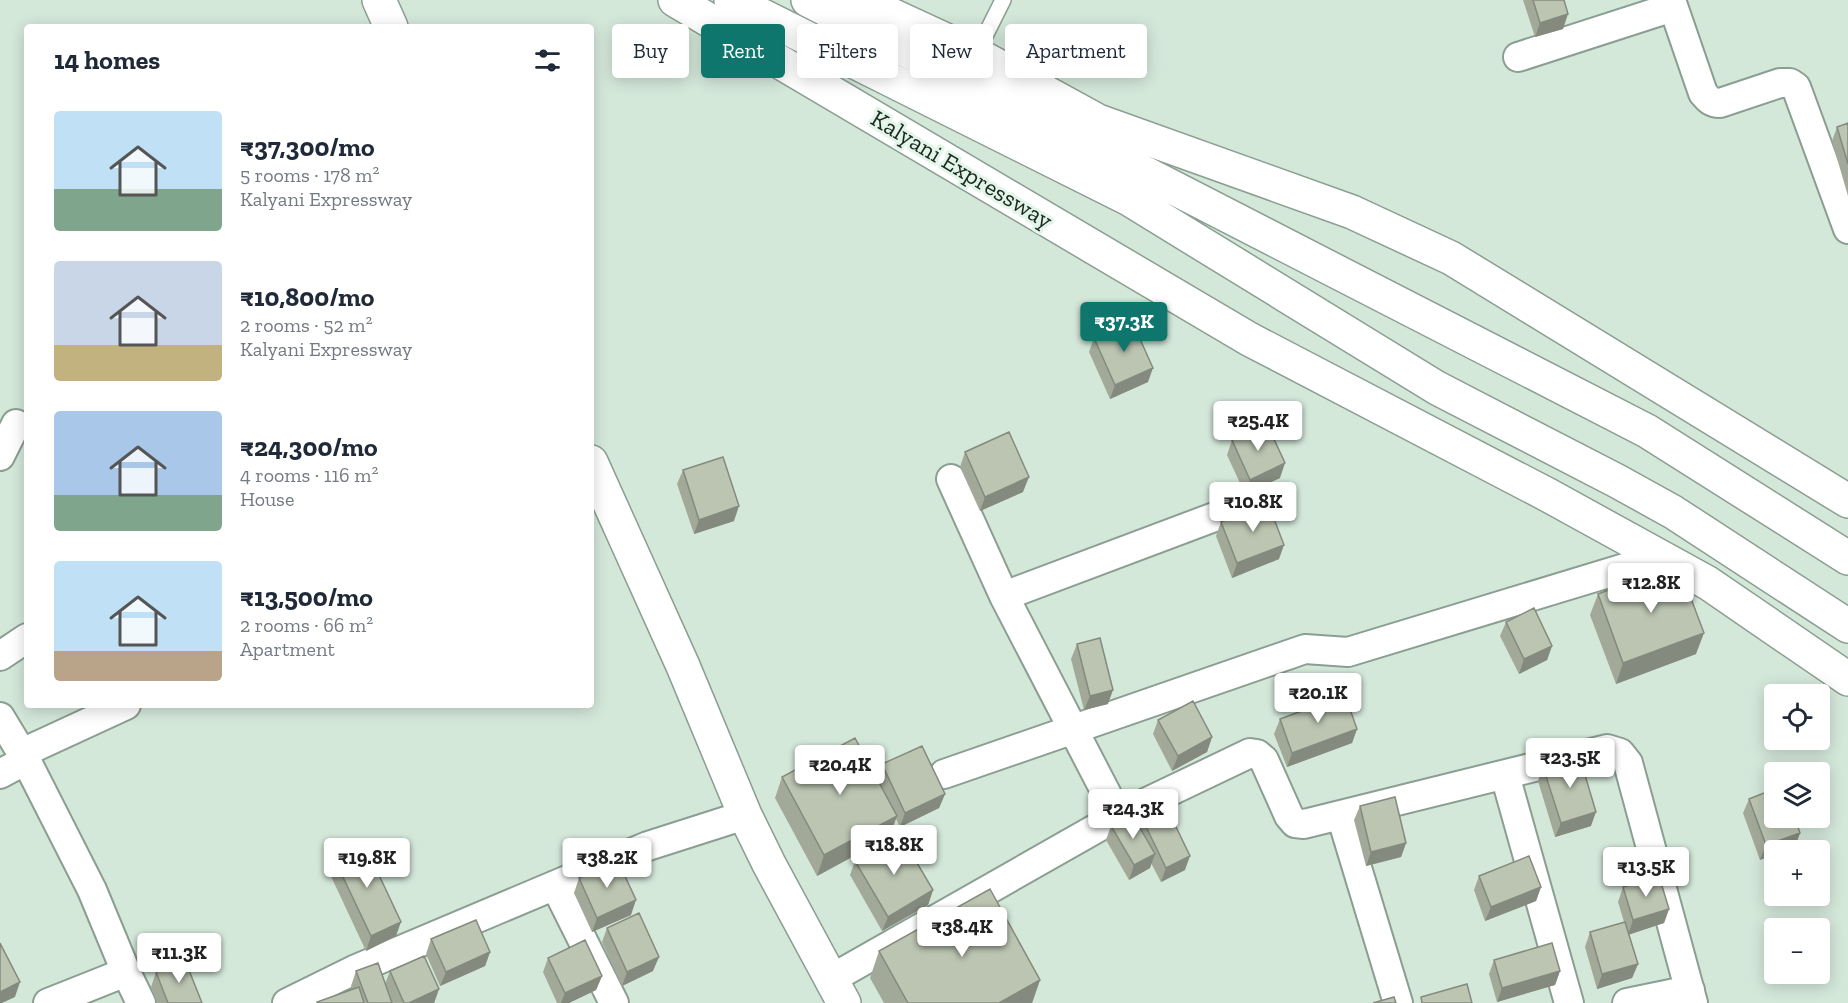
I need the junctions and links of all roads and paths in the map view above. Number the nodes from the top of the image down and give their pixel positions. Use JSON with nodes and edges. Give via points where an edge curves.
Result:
{"nodes":[{"id":1,"x":379,"y":0,"type":"edge"},
{"id":2,"x":675,"y":0,"type":"edge"},
{"id":3,"x":731,"y":0,"type":"edge"},
{"id":4,"x":808,"y":0,"type":"edge"},
{"id":5,"x":860,"y":0,"type":"edge"},
{"id":6,"x":1003,"y":0,"type":"edge"},
{"id":7,"x":1672,"y":4,"type":"edge"},
{"id":8,"x":390,"y":24,"type":"edge"},
{"id":9,"x":912,"y":24,"type":"edge"},
{"id":10,"x":991,"y":24,"type":"edge"},
{"id":11,"x":1518,"y":57,"type":"dead end"},
{"id":12,"x":993,"y":63,"type":"edge"},
{"id":13,"x":1848,"y":229,"type":"edge"},
{"id":14,"x":16,"y":424,"type":"dead end"},
{"id":15,"x":0,"y":456,"type":"edge"},
{"id":16,"x":594,"y":476,"type":"edge"},
{"id":17,"x":951,"y":479,"type":"dead end"},
{"id":18,"x":1848,"y":501,"type":"edge"},
{"id":19,"x":1241,"y":507,"type":"dead end"},
{"id":20,"x":1661,"y":557,"type":"junction"},
{"id":21,"x":1848,"y":558,"type":"edge"},
{"id":22,"x":1004,"y":596,"type":"junction"},
{"id":23,"x":1848,"y":626,"type":"edge"},
{"id":24,"x":24,"y":640,"type":"edge"},
{"id":25,"x":0,"y":656,"type":"edge"},
{"id":26,"x":1848,"y":679,"type":"edge"},
{"id":27,"x":120,"y":708,"type":"edge"},
{"id":28,"x":0,"y":717,"type":"edge"},
{"id":29,"x":1072,"y":730,"type":"junction"},
{"id":30,"x":24,"y":757,"type":"junction"},
{"id":31,"x":0,"y":774,"type":"edge"},
{"id":32,"x":944,"y":774,"type":"dead end"},
{"id":33,"x":1505,"y":775,"type":"junction"},
{"id":34,"x":745,"y":815,"type":"junction"},
{"id":35,"x":1341,"y":815,"type":"junction"},
{"id":36,"x":1118,"y":816,"type":"junction"},
{"id":37,"x":555,"y":885,"type":"junction"},
{"id":38,"x":126,"y":972,"type":"junction"},
{"id":39,"x":838,"y":991,"type":"edge"},
{"id":40,"x":1691,"y":996,"type":"edge"},
{"id":41,"x":48,"y":1003,"type":"edge"},
{"id":42,"x":141,"y":1003,"type":"edge"},
{"id":43,"x":290,"y":1003,"type":"edge"},
{"id":44,"x":614,"y":1003,"type":"edge"},
{"id":45,"x":1398,"y":1003,"type":"edge"},
{"id":46,"x":1569,"y":1003,"type":"edge"},
{"id":47,"x":1627,"y":1003,"type":"edge"}],
"edges":[{"from":1,"to":8,"type":"main road"},
{"from":2,"to":20,"type":"main road","name":"Kalyani Expressway","via":[[1250,339]]},
{"from":3,"to":23,"type":"main road","via":[[1129,199],[1437,388],[1673,512]]},
{"from":4,"to":21,"type":"main road","via":[[1647,430]]},
{"from":5,"to":9,"type":"main road"},
{"from":6,"to":10,"type":"lane"},
{"from":7,"to":11,"type":"street"},
{"from":7,"to":13,"type":"street","via":[[1708,99],[1720,103],[1780,83],[1790,82],[1796,87]]},
{"from":12,"to":18,"type":"main road","via":[[1098,122],[1352,212],[1451,258]]},
{"from":14,"to":15,"type":"street"},
{"from":16,"to":34,"type":"main road","via":[[683,666]]},
{"from":17,"to":22,"type":"street"},
{"from":19,"to":22,"type":"street"},
{"from":20,"to":26,"type":"main road","name":"Kalyani Expressway","via":[[1708,583]]},
{"from":20,"to":29,"type":"street","via":[[1348,652],[1305,649]]},
{"from":22,"to":29,"type":"street"},
{"from":24,"to":25,"type":"street"},
{"from":27,"to":30,"type":"street"},
{"from":28,"to":30,"type":"street"},
{"from":29,"to":32,"type":"street"},
{"from":29,"to":36,"type":"street"},
{"from":30,"to":31,"type":"street"},
{"from":30,"to":38,"type":"street","via":[[92,890]]},
{"from":33,"to":35,"type":"street"},
{"from":33,"to":40,"type":"street","via":[[1607,749],[1620,753],[1628,763]]},
{"from":33,"to":46,"type":"street"},
{"from":34,"to":37,"type":"street","via":[[648,846]]},
{"from":34,"to":39,"type":"main road"},
{"from":35,"to":36,"type":"street","via":[[1295,823],[1263,760],[1250,753]]},
{"from":35,"to":45,"type":"street"},
{"from":36,"to":39,"type":"street"},
{"from":37,"to":43,"type":"street","via":[[354,970]]},
{"from":37,"to":44,"type":"street"},
{"from":38,"to":41,"type":"street"},
{"from":38,"to":42,"type":"street"},
{"from":40,"to":47,"type":"street"}]}
